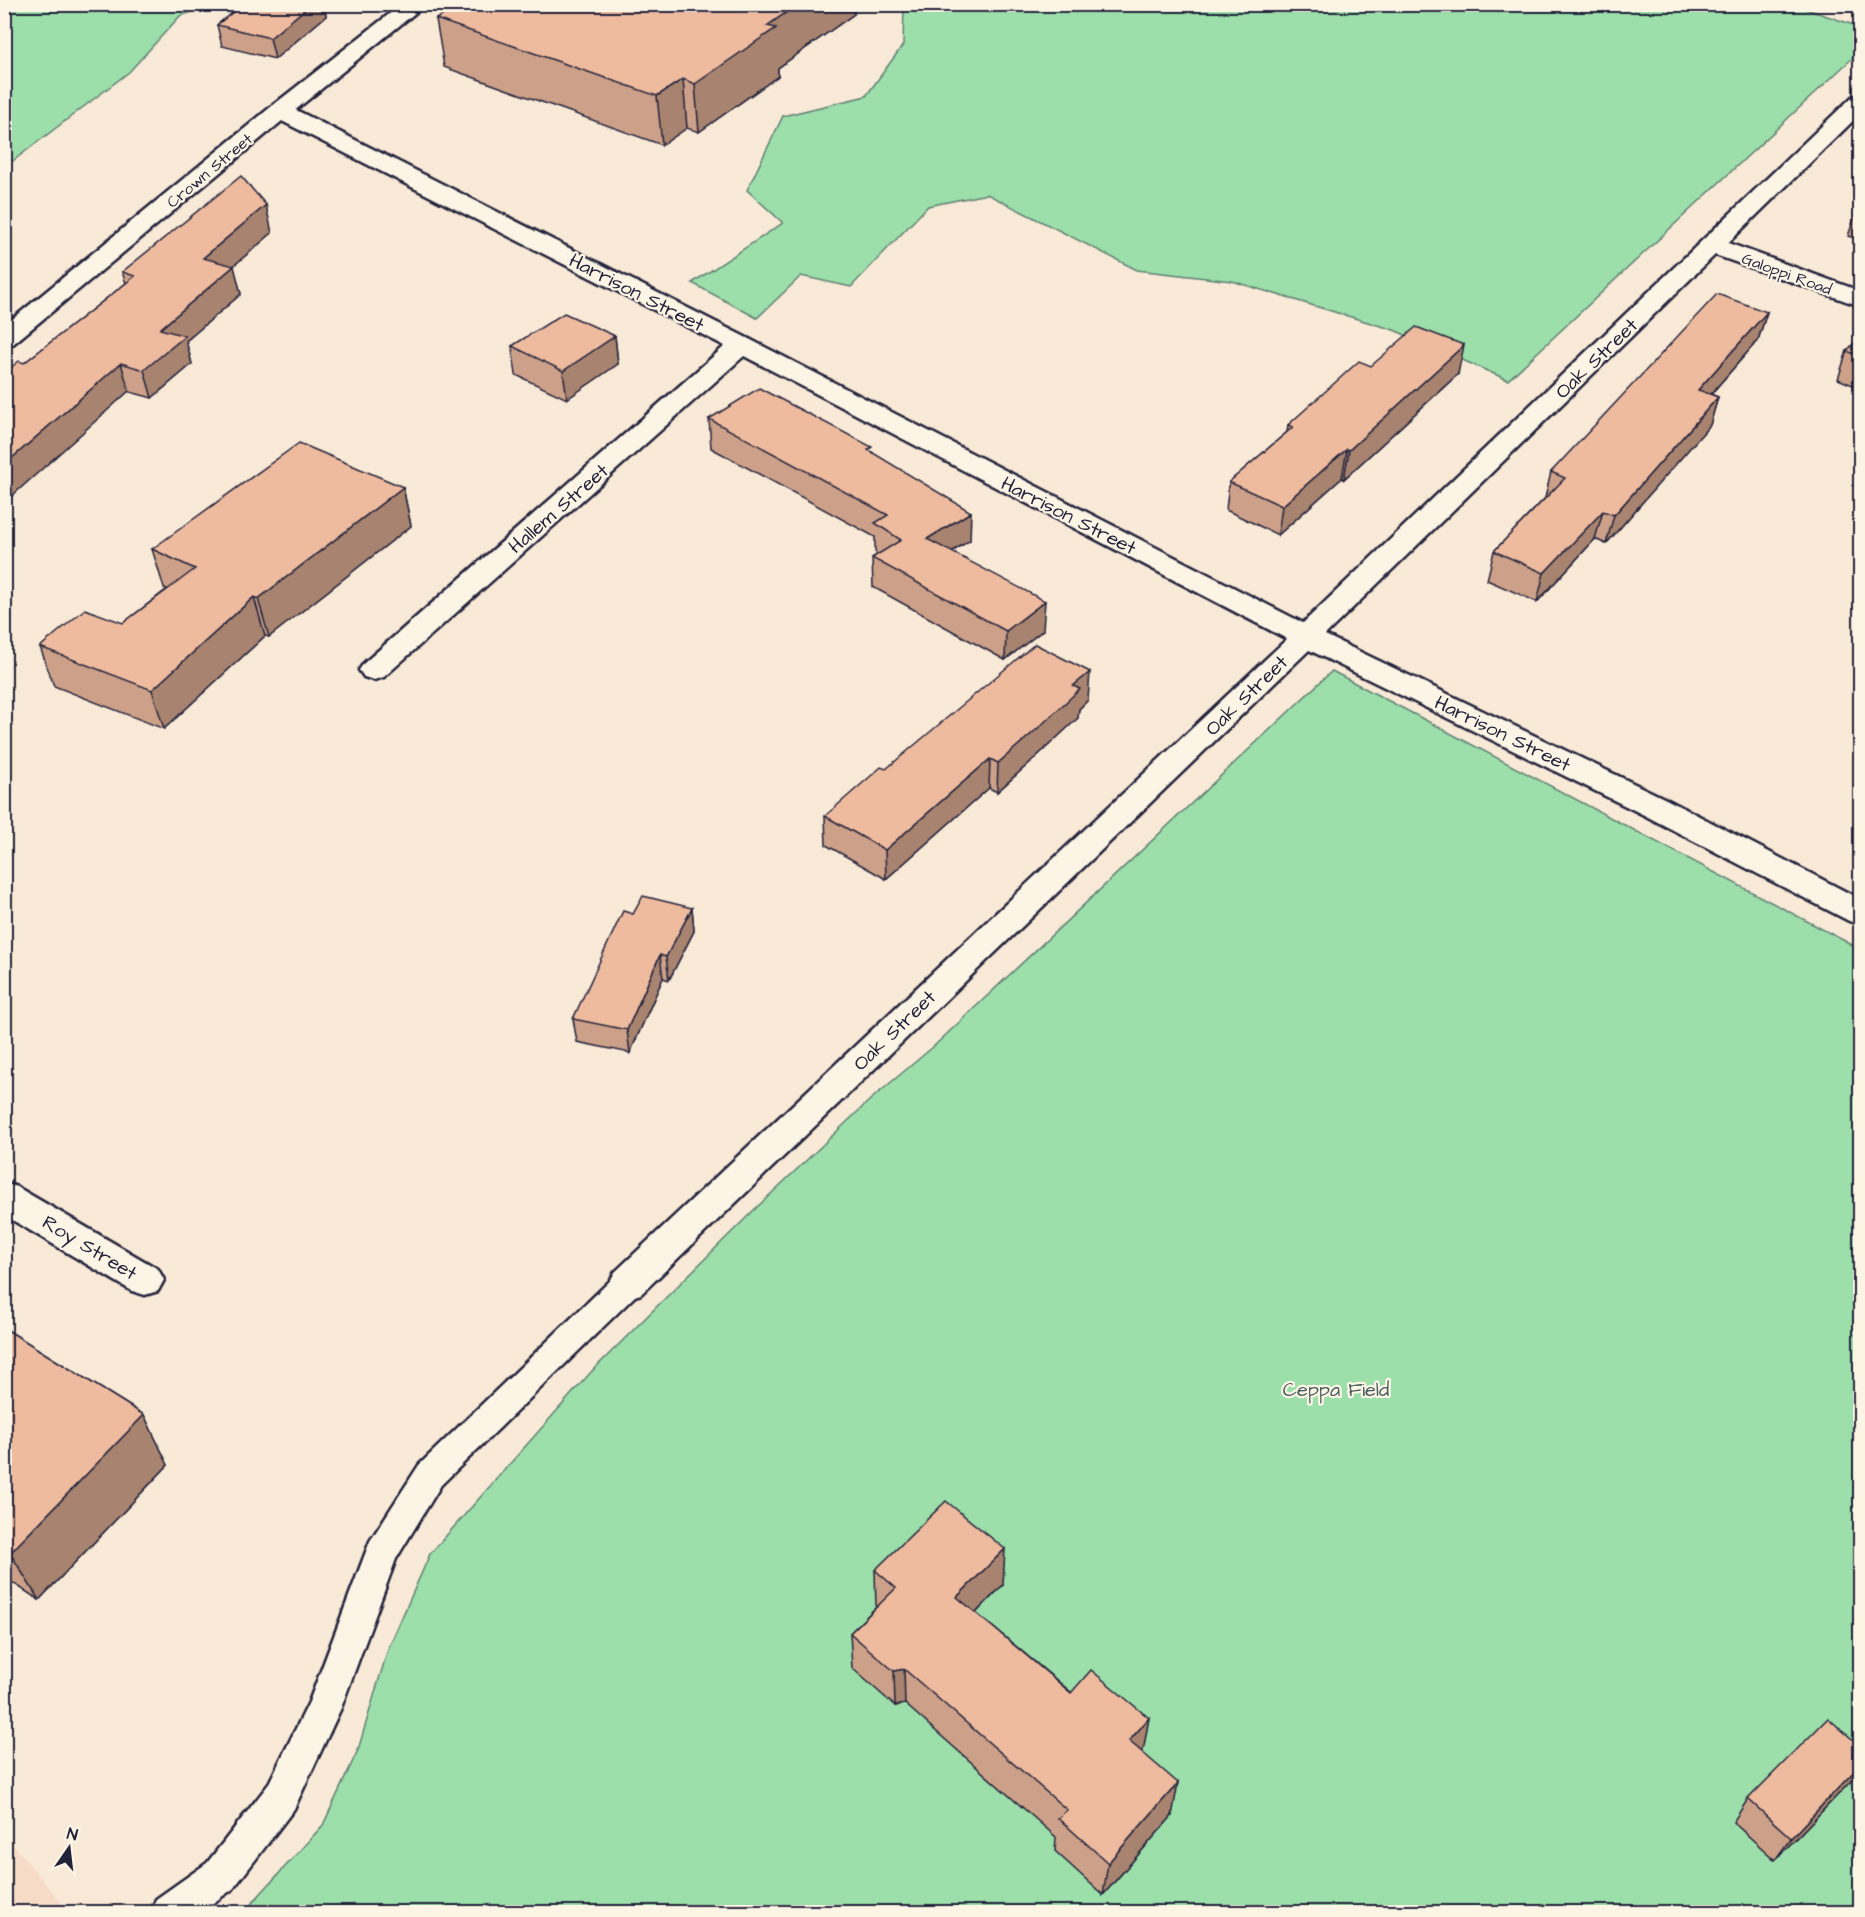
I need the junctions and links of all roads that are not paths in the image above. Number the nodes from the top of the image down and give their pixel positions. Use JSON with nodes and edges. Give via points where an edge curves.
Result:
{"nodes":[{"id":1,"x":416,"y":4,"type":"edge"},
{"id":2,"x":1860,"y":102,"type":"edge"},
{"id":3,"x":280,"y":111,"type":"junction"},
{"id":4,"x":1713,"y":246,"type":"junction"},
{"id":5,"x":1860,"y":299,"type":"edge"},
{"id":6,"x":4,"y":339,"type":"edge"},
{"id":7,"x":742,"y":345,"type":"junction"},
{"id":8,"x":1306,"y":637,"type":"junction"},
{"id":9,"x":374,"y":670,"type":"dead end"},
{"id":10,"x":1860,"y":913,"type":"edge"},
{"id":11,"x":4,"y":1197,"type":"edge"},
{"id":12,"x":145,"y":1280,"type":"dead end"},
{"id":13,"x":628,"y":1283,"type":"joint"},
{"id":14,"x":169,"y":1912,"type":"edge"}],
"edges":[{"from":1,"to":3,"type":"street","name":"Crown Street"},
{"from":2,"to":4,"type":"street","name":"Oak Street"},
{"from":3,"to":6,"type":"street","name":"Crown Street"},
{"from":3,"to":7,"type":"street","name":"Harrison Street"},
{"from":4,"to":5,"type":"street","name":"Galoppi Road"},
{"from":4,"to":8,"type":"street","name":"Oak Street"},
{"from":7,"to":8,"type":"street","name":"Harrison Street"},
{"from":7,"to":9,"type":"street","name":"Hallem Street"},
{"from":8,"to":10,"type":"street","name":"Harrison Street","via":[[1655,807]]},
{"from":8,"to":13,"type":"street","name":"Oak Street"},
{"from":11,"to":12,"type":"street","name":"Roy Street"},
{"from":13,"to":14,"type":"lane","via":[[430,1474],[382,1552],[324,1708],[281,1797],[220,1876]]}]}
